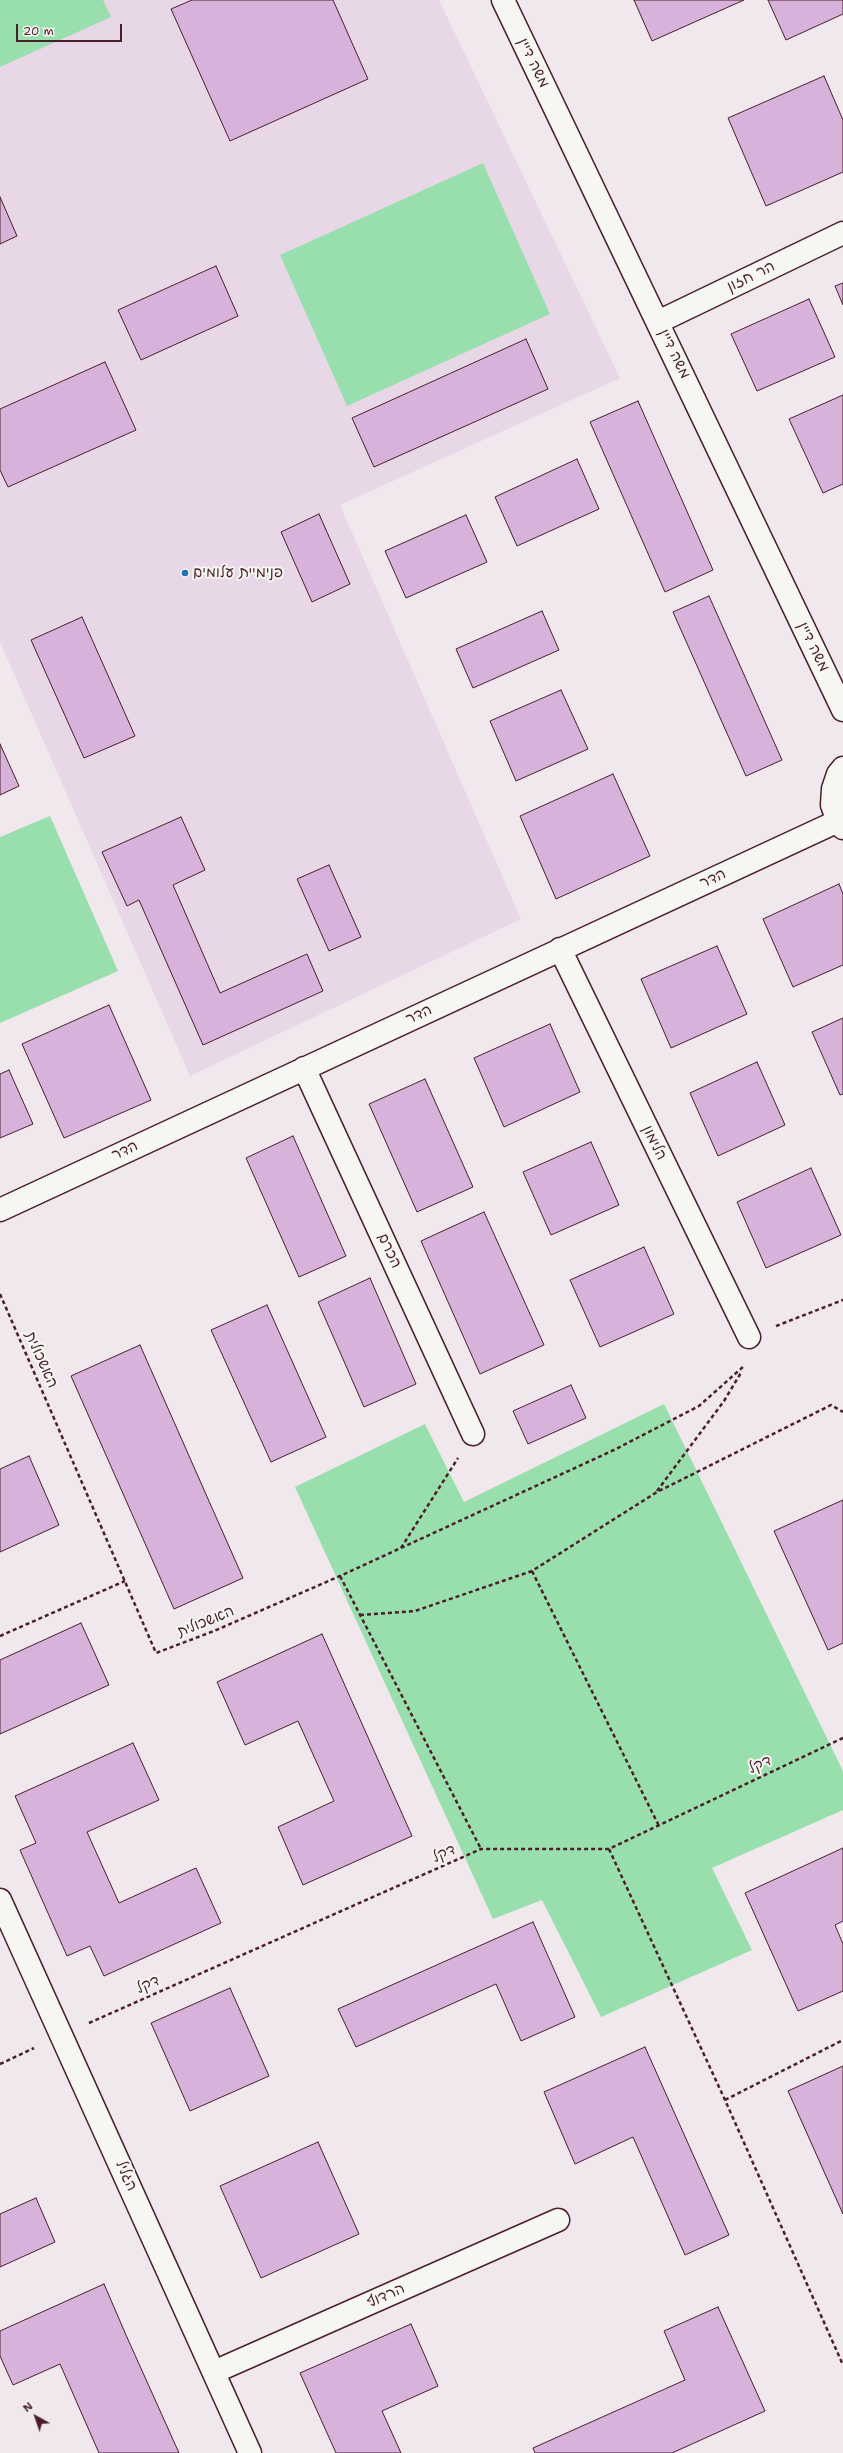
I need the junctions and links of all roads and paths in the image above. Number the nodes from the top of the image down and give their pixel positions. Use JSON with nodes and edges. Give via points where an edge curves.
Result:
{"nodes":[{"id":1,"x":503,"y":0,"type":"edge"},
{"id":2,"x":843,"y":233,"type":"edge"},
{"id":3,"x":658,"y":322,"type":"junction"},
{"id":4,"x":843,"y":710,"type":"edge"},
{"id":5,"x":843,"y":768,"type":"edge"},
{"id":6,"x":840,"y":825,"type":"edge"},
{"id":7,"x":560,"y":949,"type":"junction"},
{"id":8,"x":304,"y":1068,"type":"junction"},
{"id":9,"x":0,"y":1210,"type":"edge"},
{"id":10,"x":0,"y":1294,"type":"edge"},
{"id":11,"x":843,"y":1300,"type":"edge"},
{"id":12,"x":749,"y":1337,"type":"junction"},
{"id":13,"x":743,"y":1368,"type":"junction"},
{"id":14,"x":843,"y":1412,"type":"edge"},
{"id":15,"x":473,"y":1434,"type":"joint"},
{"id":16,"x":657,"y":1492,"type":"junction"},
{"id":17,"x":401,"y":1548,"type":"junction"},
{"id":18,"x":532,"y":1571,"type":"junction"},
{"id":19,"x":340,"y":1576,"type":"junction"},
{"id":20,"x":125,"y":1581,"type":"junction"},
{"id":21,"x":360,"y":1615,"type":"junction"},
{"id":22,"x":0,"y":1636,"type":"edge"},
{"id":23,"x":843,"y":1738,"type":"edge"},
{"id":24,"x":659,"y":1826,"type":"junction"},
{"id":25,"x":609,"y":1849,"type":"junction"},
{"id":26,"x":481,"y":1850,"type":"junction"},
{"id":27,"x":0,"y":1900,"type":"edge"},
{"id":28,"x":63,"y":2035,"type":"junction"},
{"id":29,"x":843,"y":2040,"type":"edge"},
{"id":30,"x":0,"y":2064,"type":"edge"},
{"id":31,"x":725,"y":2100,"type":"junction"},
{"id":32,"x":558,"y":2220,"type":"dead end"},
{"id":33,"x":843,"y":2365,"type":"edge"},
{"id":34,"x":214,"y":2372,"type":"junction"},
{"id":35,"x":250,"y":2453,"type":"edge"}],
"edges":[{"from":1,"to":3,"type":"street","name":"משה דיין"},
{"from":2,"to":3,"type":"street","name":"הר חזון"},
{"from":3,"to":4,"type":"street","name":"משה דיין"},
{"from":5,"to":6,"type":"street","via":[[833,789],[832,805]]},
{"from":6,"to":7,"type":"street","name":"הדר"},
{"from":7,"to":8,"type":"street","name":"הדר"},
{"from":7,"to":12,"type":"street","name":"הלימון"},
{"from":8,"to":9,"type":"street","name":"הדר"},
{"from":8,"to":15,"type":"street","name":"הכרם"},
{"from":10,"to":20,"type":"path","name":"האשכולית"},
{"from":11,"to":12,"type":"path"},
{"from":12,"to":13,"type":"path"},
{"from":13,"to":16,"type":"path","via":[[724,1401]]},
{"from":13,"to":17,"type":"path","via":[[699,1406],[614,1450]]},
{"from":14,"to":16,"type":"path","via":[[832,1406]]},
{"from":15,"to":17,"type":"path"},
{"from":16,"to":18,"type":"path"},
{"from":17,"to":19,"type":"path"},
{"from":18,"to":21,"type":"path","via":[[415,1611]]},
{"from":18,"to":24,"type":"path"},
{"from":19,"to":20,"type":"path","name":"האשכולית","via":[[214,1631],[156,1653]]},
{"from":19,"to":21,"type":"path"},
{"from":20,"to":22,"type":"path"},
{"from":21,"to":26,"type":"path"},
{"from":23,"to":24,"type":"path","name":"דקל"},
{"from":24,"to":25,"type":"path","name":"דקל"},
{"from":25,"to":26,"type":"path","name":"דקל"},
{"from":25,"to":31,"type":"path"},
{"from":26,"to":28,"type":"path","name":"דקל"},
{"from":27,"to":28,"type":"street","name":"הגליל"},
{"from":28,"to":30,"type":"path","name":"דקל"},
{"from":28,"to":34,"type":"street","name":"הגליל"},
{"from":29,"to":31,"type":"path"},
{"from":31,"to":33,"type":"path"},
{"from":32,"to":34,"type":"street","name":"הרדוף"},
{"from":34,"to":35,"type":"street","name":"הגליל"}]}
